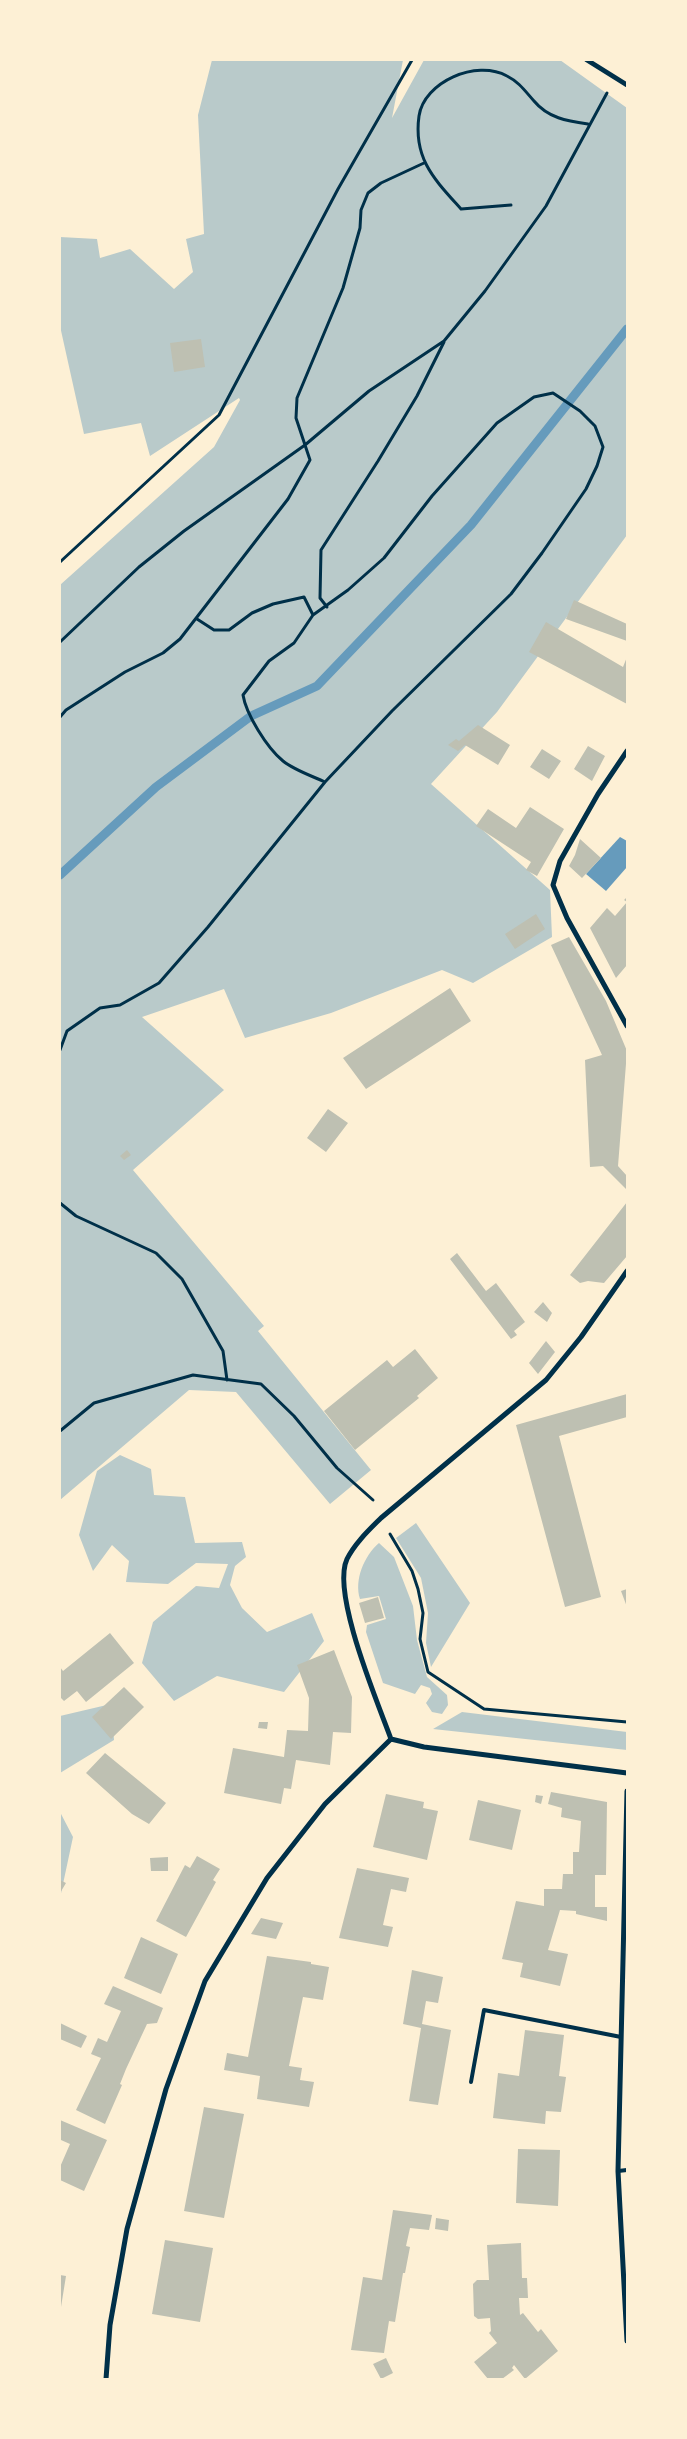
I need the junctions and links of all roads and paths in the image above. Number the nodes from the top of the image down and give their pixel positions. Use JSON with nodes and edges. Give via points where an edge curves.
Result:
{"nodes":[{"id":1,"x":412,"y":60,"type":"edge"},
{"id":2,"x":587,"y":60,"type":"edge"},
{"id":3,"x":614,"y":77,"type":"junction"},
{"id":4,"x":627,"y":85,"type":"edge"},
{"id":5,"x":588,"y":124,"type":"junction"},
{"id":6,"x":424,"y":163,"type":"junction"},
{"id":7,"x":512,"y":205,"type":"dead end"},
{"id":8,"x":444,"y":341,"type":"junction"},
{"id":9,"x":305,"y":445,"type":"junction"},
{"id":10,"x":60,"y":562,"type":"edge"},
{"id":11,"x":327,"y":607,"type":"junction"},
{"id":12,"x":313,"y":615,"type":"junction"},
{"id":13,"x":198,"y":619,"type":"junction"},
{"id":14,"x":60,"y":642,"type":"edge"},
{"id":15,"x":60,"y":717,"type":"edge"},
{"id":16,"x":627,"y":751,"type":"edge"},
{"id":17,"x":325,"y":782,"type":"junction"},
{"id":18,"x":627,"y":1026,"type":"edge"},
{"id":19,"x":60,"y":1050,"type":"edge"},
{"id":20,"x":60,"y":1203,"type":"edge"},
{"id":21,"x":627,"y":1272,"type":"edge"},
{"id":22,"x":622,"y":1278,"type":"junction"},
{"id":23,"x":627,"y":1283,"type":"edge"},
{"id":24,"x":227,"y":1380,"type":"junction"},
{"id":25,"x":60,"y":1431,"type":"edge"},
{"id":26,"x":381,"y":1518,"type":"junction"},
{"id":27,"x":627,"y":1722,"type":"edge"},
{"id":28,"x":391,"y":1740,"type":"junction"},
{"id":29,"x":627,"y":1773,"type":"edge"},
{"id":30,"x":627,"y":1791,"type":"edge"},
{"id":31,"x":621,"y":2037,"type":"junction"},
{"id":32,"x":471,"y":2082,"type":"dead end"},
{"id":33,"x":618,"y":2170,"type":"junction"},
{"id":34,"x":627,"y":2170,"type":"edge"},
{"id":35,"x":627,"y":2340,"type":"edge"},
{"id":36,"x":106,"y":2379,"type":"edge"}],
"edges":[{"from":1,"to":10,"type":"path","via":[[338,189],[219,415]]},
{"from":2,"to":3,"type":"street"},
{"from":3,"to":4,"type":"street"},
{"from":3,"to":5,"type":"path"},
{"from":5,"to":6,"type":"path","via":[[554,117],[505,74],[484,71],[452,76],[432,90],[420,107],[417,128]]},
{"from":5,"to":8,"type":"path","via":[[546,206],[485,291]]},
{"from":6,"to":7,"type":"path","via":[[461,209]]},
{"from":6,"to":9,"type":"path","via":[[381,183],[368,193],[343,288],[297,398],[296,418]]},
{"from":8,"to":9,"type":"path","via":[[369,391]]},
{"from":8,"to":11,"type":"path","via":[[417,396],[321,550],[320,598]]},
{"from":9,"to":13,"type":"path","via":[[310,460],[288,499],[223,581]]},
{"from":9,"to":14,"type":"path","via":[[184,530],[139,567]]},
{"from":11,"to":12,"type":"path"},
{"from":11,"to":17,"type":"path","via":[[384,558],[432,496],[497,423],[534,397],[553,393],[595,426],[603,447],[598,466],[586,489],[511,594]]},
{"from":12,"to":13,"type":"path","via":[[304,596],[252,613],[229,630],[214,630]]},
{"from":12,"to":17,"type":"path","via":[[294,643],[268,661],[243,695],[245,707],[283,761]]},
{"from":13,"to":15,"type":"path","via":[[163,653],[124,672]]},
{"from":16,"to":18,"type":"street","via":[[560,861],[553,885],[567,918]]},
{"from":17,"to":19,"type":"path","via":[[159,983],[120,1005],[100,1008],[67,1030]]},
{"from":20,"to":24,"type":"path","via":[[76,1216],[156,1253],[182,1279],[223,1351]]},
{"from":21,"to":22,"type":"street"},
{"from":22,"to":23,"type":"street"},
{"from":22,"to":26,"type":"street","via":[[546,1380]]},
{"from":24,"to":25,"type":"path","via":[[193,1375],[94,1403]]},
{"from":24,"to":26,"type":"path","via":[[261,1384],[294,1416],[337,1468],[372,1499]]},
{"from":26,"to":27,"type":"path","via":[[412,1571],[418,1589],[423,1612],[420,1639],[428,1672],[484,1709]]},
{"from":26,"to":28,"type":"street","via":[[346,1561],[344,1587],[350,1619]]},
{"from":28,"to":29,"type":"street"},
{"from":28,"to":36,"type":"street","via":[[325,1804],[267,1878],[205,1981],[166,2089],[127,2229],[110,2325]]},
{"from":30,"to":31,"type":"street"},
{"from":31,"to":32,"type":"lane","via":[[484,2010]]},
{"from":31,"to":33,"type":"street"},
{"from":33,"to":34,"type":"lane"},
{"from":33,"to":35,"type":"street"}]}
